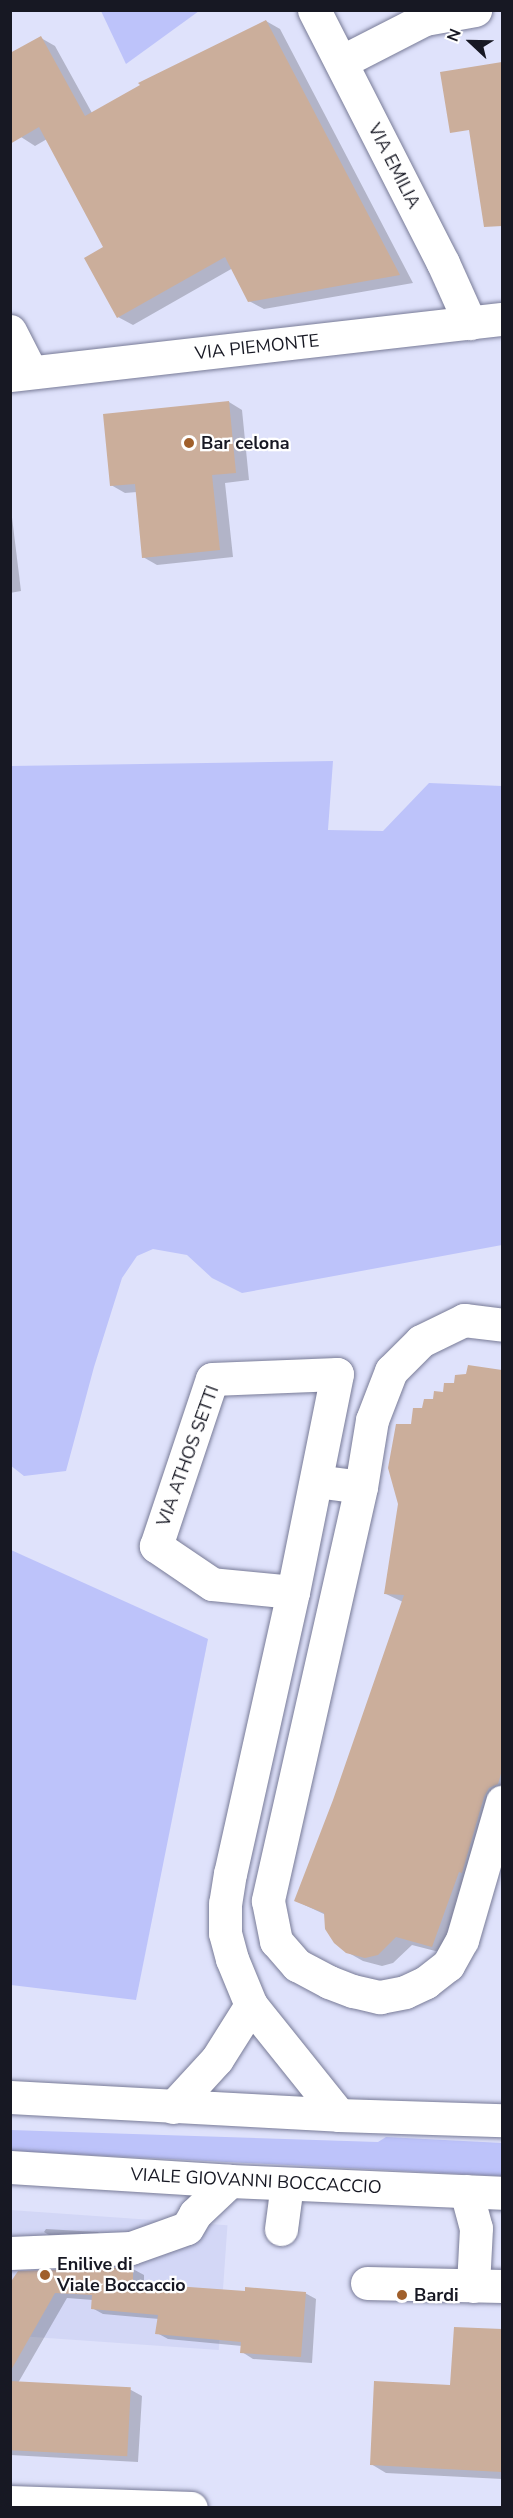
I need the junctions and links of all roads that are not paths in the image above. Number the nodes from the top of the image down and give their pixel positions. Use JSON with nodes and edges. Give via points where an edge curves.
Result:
{"nodes":[{"id":1,"x":314,"y":10,"type":"edge"},
{"id":2,"x":475,"y":10,"type":"edge"},
{"id":3,"x":341,"y":62,"type":"junction"},
{"id":4,"x":502,"y":319,"type":"edge"},
{"id":5,"x":470,"y":323,"type":"junction"},
{"id":6,"x":10,"y":331,"type":"edge"},
{"id":7,"x":21,"y":373,"type":"edge"},
{"id":8,"x":502,"y":1324,"type":"edge"},
{"id":9,"x":316,"y":1480,"type":"junction"},
{"id":10,"x":361,"y":1487,"type":"junction"},
{"id":11,"x":293,"y":1592,"type":"junction"},
{"id":12,"x":502,"y":1802,"type":"edge"},
{"id":13,"x":251,"y":2005,"type":"junction"},
{"id":14,"x":10,"y":2097,"type":"edge"},
{"id":15,"x":173,"y":2107,"type":"junction"},
{"id":16,"x":339,"y":2115,"type":"junction"},
{"id":17,"x":502,"y":2121,"type":"edge"},
{"id":18,"x":10,"y":2167,"type":"edge"},
{"id":19,"x":230,"y":2181,"type":"junction"},
{"id":20,"x":287,"y":2184,"type":"junction"},
{"id":21,"x":466,"y":2191,"type":"junction"},
{"id":22,"x":502,"y":2193,"type":"edge"},
{"id":23,"x":281,"y":2229,"type":"dead end"},
{"id":24,"x":10,"y":2253,"type":"edge"},
{"id":25,"x":367,"y":2283,"type":"dead end"},
{"id":26,"x":488,"y":2286,"type":"edge"},
{"id":27,"x":10,"y":2502,"type":"edge"},
{"id":28,"x":190,"y":2508,"type":"edge"}],
"edges":[{"from":1,"to":3,"type":"street","name":"VIA EMILIA"},
{"from":2,"to":3,"type":"street","via":[[425,19]]},
{"from":3,"to":5,"type":"street","name":"VIA EMILIA","via":[[449,273]]},
{"from":4,"to":5,"type":"street","name":"VIA PIEMONTE"},
{"from":5,"to":7,"type":"street","name":"VIA PIEMONTE"},
{"from":6,"to":7,"type":"street"},
{"from":8,"to":10,"type":"street","via":[[464,1320],[421,1341],[391,1371],[372,1420]]},
{"from":9,"to":10,"type":"street"},
{"from":9,"to":11,"type":"street","name":"VIA ATHOS SETTI"},
{"from":9,"to":11,"type":"street","name":"VIA ATHOS SETTI","via":[[337,1374],[212,1379],[156,1546],[212,1584]]},
{"from":10,"to":12,"type":"street","via":[[268,1901],[276,1941],[297,1965],[353,1991],[380,1998],[426,1982],[448,1965],[462,1940]]},
{"from":11,"to":13,"type":"street","name":"VIA ATHOS SETTI","via":[[225,1903],[225,1933]]},
{"from":13,"to":15,"type":"street","via":[[217,2059]]},
{"from":13,"to":16,"type":"street","name":"VIA ATHOS SETTI"},
{"from":14,"to":15,"type":"street"},
{"from":15,"to":16,"type":"street"},
{"from":16,"to":17,"type":"street"},
{"from":18,"to":19,"type":"street","name":"VIALE GIOVANNI BOCCACCIO"},
{"from":19,"to":20,"type":"street","name":"VIALE GIOVANNI BOCCACCIO"},
{"from":19,"to":24,"type":"street","via":[[195,2214],[187,2228],[131,2248]]},
{"from":20,"to":21,"type":"street","name":"VIALE GIOVANNI BOCCACCIO"},
{"from":20,"to":23,"type":"street"},
{"from":21,"to":22,"type":"street","name":"VIALE GIOVANNI BOCCACCIO"},
{"from":21,"to":26,"type":"street"},
{"from":25,"to":26,"type":"street"},
{"from":27,"to":28,"type":"street"}]}
